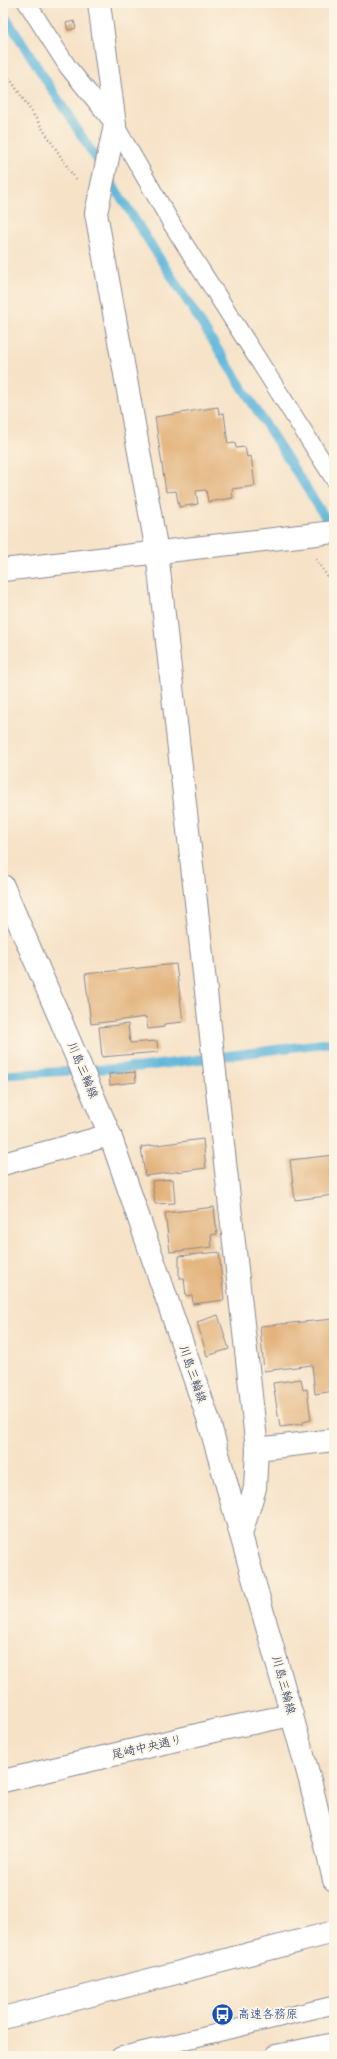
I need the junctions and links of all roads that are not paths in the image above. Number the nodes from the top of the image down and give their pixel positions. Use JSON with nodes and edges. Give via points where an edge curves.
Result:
{"nodes":[{"id":1,"x":27,"y":3,"type":"edge"},
{"id":2,"x":99,"y":3,"type":"edge"},
{"id":3,"x":114,"y":132,"type":"junction"},
{"id":4,"x":334,"y":480,"type":"edge"},
{"id":5,"x":334,"y":532,"type":"edge"},
{"id":6,"x":157,"y":552,"type":"junction"},
{"id":7,"x":3,"y":570,"type":"edge"},
{"id":8,"x":3,"y":886,"type":"edge"},
{"id":9,"x":110,"y":1136,"type":"junction"},
{"id":10,"x":3,"y":1164,"type":"edge"},
{"id":11,"x":334,"y":1440,"type":"edge"},
{"id":12,"x":257,"y":1449,"type":"junction"},
{"id":13,"x":241,"y":1534,"type":"junction"},
{"id":14,"x":292,"y":1715,"type":"junction"},
{"id":15,"x":3,"y":1781,"type":"edge"},
{"id":16,"x":334,"y":1880,"type":"edge"},
{"id":17,"x":334,"y":1932,"type":"edge"},
{"id":18,"x":327,"y":2007,"type":"edge"},
{"id":19,"x":3,"y":2018,"type":"edge"},
{"id":20,"x":334,"y":2044,"type":"edge"},
{"id":21,"x":120,"y":2056,"type":"edge"},
{"id":22,"x":276,"y":2056,"type":"edge"}],
"edges":[{"from":1,"to":3,"type":"lane"},
{"from":2,"to":3,"type":"main road"},
{"from":3,"to":4,"type":"lane"},
{"from":3,"to":6,"type":"main road","via":[[96,213]]},
{"from":5,"to":6,"type":"main road"},
{"from":6,"to":7,"type":"main road"},
{"from":6,"to":12,"type":"main road"},
{"from":8,"to":9,"type":"main road","name":"川島三輪線"},
{"from":9,"to":10,"type":"main road"},
{"from":9,"to":13,"type":"main road","name":"川島三輪線","via":[[208,1418]]},
{"from":11,"to":12,"type":"main road"},
{"from":12,"to":13,"type":"main road","via":[[255,1488]]},
{"from":13,"to":14,"type":"main road","name":"川島三輪線"},
{"from":14,"to":15,"type":"main road","name":"尾崎中央通り"},
{"from":14,"to":16,"type":"main road","name":"川島三輪線"},
{"from":17,"to":19,"type":"main road"},
{"from":18,"to":21,"type":"lane"},
{"from":20,"to":22,"type":"main road"}]}
